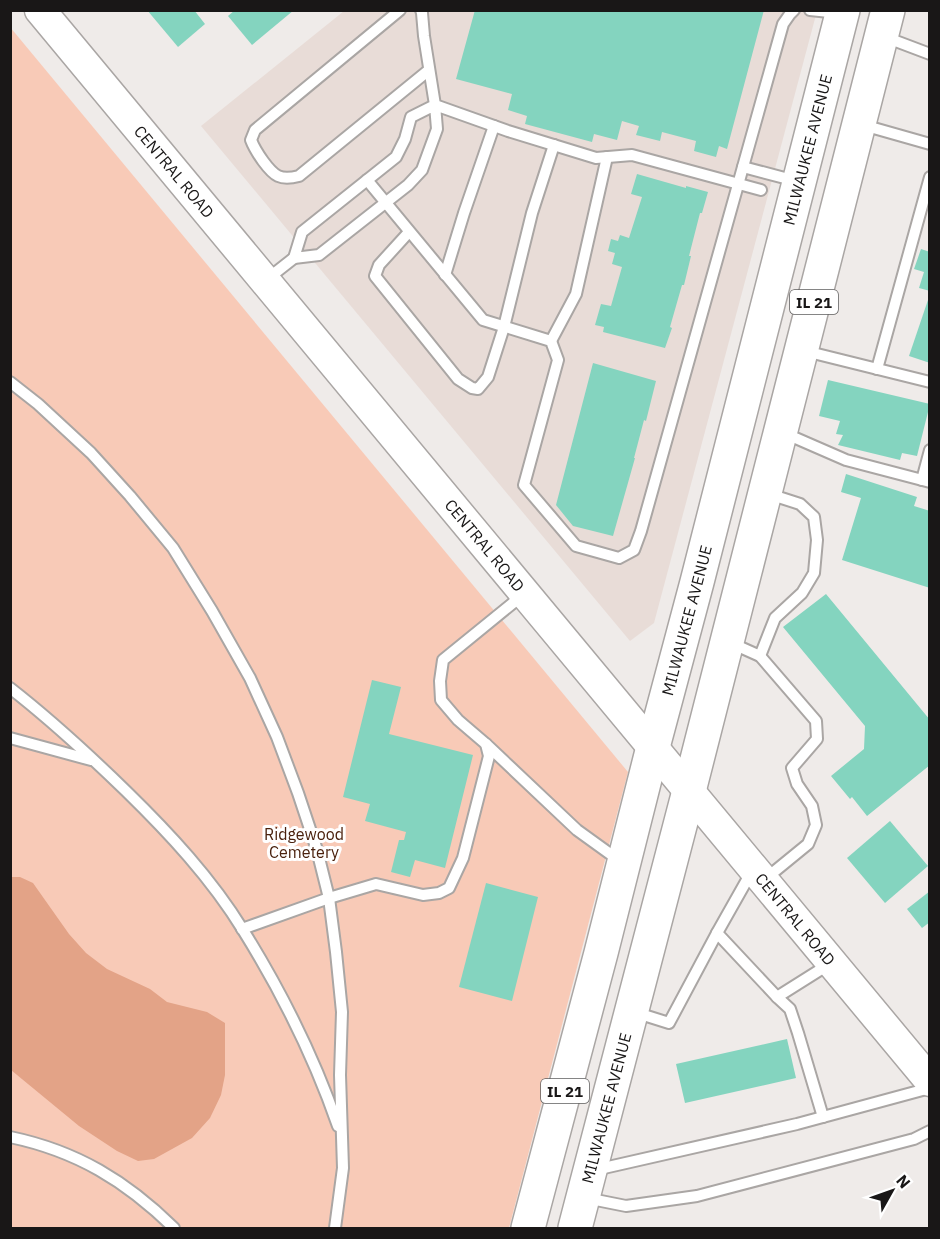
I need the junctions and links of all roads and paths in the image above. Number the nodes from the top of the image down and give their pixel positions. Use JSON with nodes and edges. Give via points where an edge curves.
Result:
{"nodes":[{"id":1,"x":40,"y":10,"type":"edge"},
{"id":2,"x":400,"y":10,"type":"edge"},
{"id":3,"x":420,"y":10,"type":"edge"},
{"id":4,"x":794,"y":10,"type":"edge"},
{"id":5,"x":832,"y":11,"type":"edge"},
{"id":6,"x":885,"y":23,"type":"edge"},
{"id":7,"x":930,"y":54,"type":"edge"},
{"id":8,"x":429,"y":70,"type":"junction"},
{"id":9,"x":435,"y":105,"type":"junction"},
{"id":10,"x":859,"y":124,"type":"junction"},
{"id":11,"x":494,"y":126,"type":"junction"},
{"id":12,"x":930,"y":144,"type":"edge"},
{"id":13,"x":554,"y":145,"type":"junction"},
{"id":14,"x":607,"y":157,"type":"junction"},
{"id":15,"x":743,"y":167,"type":"junction"},
{"id":16,"x":930,"y":177,"type":"edge"},
{"id":17,"x":367,"y":180,"type":"junction"},
{"id":18,"x":799,"y":182,"type":"junction"},
{"id":19,"x":738,"y":183,"type":"junction"},
{"id":20,"x":761,"y":190,"type":"dead end"},
{"id":21,"x":385,"y":203,"type":"junction"},
{"id":22,"x":409,"y":232,"type":"junction"},
{"id":23,"x":294,"y":258,"type":"junction"},
{"id":24,"x":445,"y":275,"type":"junction"},
{"id":25,"x":265,"y":281,"type":"junction"},
{"id":26,"x":504,"y":327,"type":"junction"},
{"id":27,"x":551,"y":341,"type":"junction"},
{"id":28,"x":802,"y":350,"type":"junction"},
{"id":29,"x":877,"y":369,"type":"junction"},
{"id":30,"x":10,"y":382,"type":"edge"},
{"id":31,"x":930,"y":382,"type":"edge"},
{"id":32,"x":792,"y":390,"type":"junction"},
{"id":33,"x":781,"y":431,"type":"junction"},
{"id":34,"x":930,"y":450,"type":"edge"},
{"id":35,"x":926,"y":481,"type":"edge"},
{"id":36,"x":765,"y":493,"type":"junction"},
{"id":37,"x":525,"y":593,"type":"junction"},
{"id":38,"x":728,"y":642,"type":"junction"},
{"id":39,"x":760,"y":656,"type":"junction"},
{"id":40,"x":10,"y":688,"type":"edge"},
{"id":41,"x":10,"y":738,"type":"edge"},
{"id":42,"x":486,"y":744,"type":"junction"},
{"id":43,"x":653,"y":747,"type":"junction"},
{"id":44,"x":95,"y":761,"type":"junction"},
{"id":45,"x":689,"y":791,"type":"junction"},
{"id":46,"x":624,"y":861,"type":"junction"},
{"id":47,"x":758,"y":874,"type":"junction"},
{"id":48,"x":329,"y":898,"type":"junction"},
{"id":49,"x":242,"y":929,"type":"junction"},
{"id":50,"x":717,"y":933,"type":"junction"},
{"id":51,"x":831,"y":962,"type":"junction"},
{"id":52,"x":777,"y":997,"type":"junction"},
{"id":53,"x":632,"y":1011,"type":"junction"},
{"id":54,"x":930,"y":1081,"type":"edge"},
{"id":55,"x":930,"y":1088,"type":"edge"},
{"id":56,"x":823,"y":1117,"type":"junction"},
{"id":57,"x":930,"y":1131,"type":"edge"},
{"id":58,"x":341,"y":1133,"type":"junction"},
{"id":59,"x":10,"y":1137,"type":"edge"},
{"id":60,"x":586,"y":1184,"type":"junction"},
{"id":61,"x":174,"y":1228,"type":"edge"},
{"id":62,"x":335,"y":1228,"type":"edge"},
{"id":63,"x":528,"y":1228,"type":"edge"},
{"id":64,"x":574,"y":1228,"type":"edge"}],
"edges":[{"from":1,"to":25,"type":"main road","name":"CENTRAL ROAD"},
{"from":2,"to":8,"type":"lane","via":[[255,130],[251,140],[254,147],[272,173],[288,179],[299,176]]},
{"from":3,"to":8,"type":"lane"},
{"from":4,"to":15,"type":"lane","via":[[783,24]]},
{"from":5,"to":18,"type":"main road","name":"MILWAUKEE AVENUE","number":"IL 21"},
{"from":6,"to":7,"type":"lane"},
{"from":6,"to":10,"type":"main road","name":"MILWAUKEE AVENUE","number":"IL 21"},
{"from":8,"to":9,"type":"lane"},
{"from":9,"to":11,"type":"lane"},
{"from":9,"to":17,"type":"lane","via":[[411,117],[396,157]]},
{"from":9,"to":21,"type":"lane","via":[[437,129],[422,170]]},
{"from":10,"to":12,"type":"lane"},
{"from":10,"to":28,"type":"main road","name":"MILWAUKEE AVENUE","number":"IL 21"},
{"from":11,"to":13,"type":"lane"},
{"from":11,"to":24,"type":"lane"},
{"from":13,"to":14,"type":"lane","via":[[596,158]]},
{"from":13,"to":26,"type":"lane","via":[[532,213]]},
{"from":14,"to":19,"type":"lane","via":[[632,155]]},
{"from":14,"to":27,"type":"lane","via":[[576,294]]},
{"from":15,"to":18,"type":"lane"},
{"from":15,"to":19,"type":"lane"},
{"from":16,"to":29,"type":"lane"},
{"from":17,"to":21,"type":"lane"},
{"from":17,"to":23,"type":"lane","via":[[302,232]]},
{"from":18,"to":32,"type":"main road","via":[[818,200],[823,219],[788,351]]},
{"from":18,"to":43,"type":"main road","name":"MILWAUKEE AVENUE","number":"IL 21"},
{"from":19,"to":20,"type":"lane"},
{"from":19,"to":27,"type":"lane","via":[[641,531],[634,550],[619,558],[576,546],[524,485],[558,360]]},
{"from":21,"to":22,"type":"lane"},
{"from":21,"to":23,"type":"lane","via":[[319,255]]},
{"from":22,"to":24,"type":"lane"},
{"from":22,"to":26,"type":"lane","via":[[379,265],[375,276],[458,379],[478,388],[488,377]]},
{"from":23,"to":25,"type":"lane"},
{"from":24,"to":26,"type":"lane","via":[[483,320]]},
{"from":25,"to":37,"type":"main road","name":"CENTRAL ROAD"},
{"from":26,"to":27,"type":"lane"},
{"from":28,"to":29,"type":"lane"},
{"from":28,"to":32,"type":"main road","name":"MILWAUKEE AVENUE","number":"IL 21"},
{"from":29,"to":31,"type":"lane"},
{"from":30,"to":48,"type":"lane","via":[[91,453],[130,496],[173,548],[212,611],[250,678],[277,737]]},
{"from":32,"to":33,"type":"main road","name":"MILWAUKEE AVENUE","number":"IL 21"},
{"from":33,"to":35,"type":"lane","via":[[846,460]]},
{"from":33,"to":36,"type":"main road","name":"MILWAUKEE AVENUE","number":"IL 21"},
{"from":34,"to":35,"type":"lane"},
{"from":36,"to":38,"type":"main road","name":"MILWAUKEE AVENUE","number":"IL 21"},
{"from":36,"to":39,"type":"lane","via":[[800,504],[814,517],[817,540],[814,573],[802,593],[775,618]]},
{"from":37,"to":42,"type":"lane","via":[[443,660],[441,700]]},
{"from":37,"to":43,"type":"main road","name":"CENTRAL ROAD"},
{"from":38,"to":39,"type":"lane"},
{"from":38,"to":45,"type":"main road","name":"MILWAUKEE AVENUE","number":"IL 21"},
{"from":39,"to":47,"type":"lane","via":[[816,721],[818,739],[792,768],[797,784],[812,806],[816,825],[808,844]]},
{"from":40,"to":44,"type":"lane"},
{"from":41,"to":44,"type":"lane"},
{"from":42,"to":46,"type":"lane","via":[[577,830]]},
{"from":42,"to":48,"type":"lane","via":[[489,756],[464,858],[449,888],[423,896],[376,884]]},
{"from":43,"to":45,"type":"main road","name":"CENTRAL ROAD"},
{"from":43,"to":46,"type":"main road","name":"MILWAUKEE AVENUE","number":"IL 21"},
{"from":44,"to":49,"type":"lane","via":[[192,861]]},
{"from":45,"to":47,"type":"main road","name":"CENTRAL ROAD"},
{"from":45,"to":53,"type":"main road","name":"MILWAUKEE AVENUE","number":"IL 21"},
{"from":46,"to":63,"type":"main road","name":"MILWAUKEE AVENUE","number":"IL 21"},
{"from":47,"to":50,"type":"lane"},
{"from":47,"to":51,"type":"main road","name":"CENTRAL ROAD"},
{"from":48,"to":49,"type":"lane"},
{"from":48,"to":58,"type":"lane","via":[[342,1012]]},
{"from":49,"to":58,"type":"lane","via":[[306,1047]]},
{"from":50,"to":52,"type":"lane"},
{"from":50,"to":53,"type":"lane","via":[[669,1023]]},
{"from":51,"to":52,"type":"lane"},
{"from":51,"to":54,"type":"main road","name":"CENTRAL ROAD"},
{"from":52,"to":56,"type":"lane","via":[[790,1009]]},
{"from":53,"to":60,"type":"main road","name":"MILWAUKEE AVENUE","number":"IL 21"},
{"from":55,"to":56,"type":"lane"},
{"from":56,"to":60,"type":"lane"},
{"from":57,"to":60,"type":"lane","via":[[698,1196],[626,1206]]},
{"from":58,"to":62,"type":"lane","via":[[343,1168]]},
{"from":59,"to":61,"type":"lane","via":[[45,1145],[100,1170],[130,1189]]},
{"from":60,"to":64,"type":"main road","name":"MILWAUKEE AVENUE","number":"IL 21"}]}
